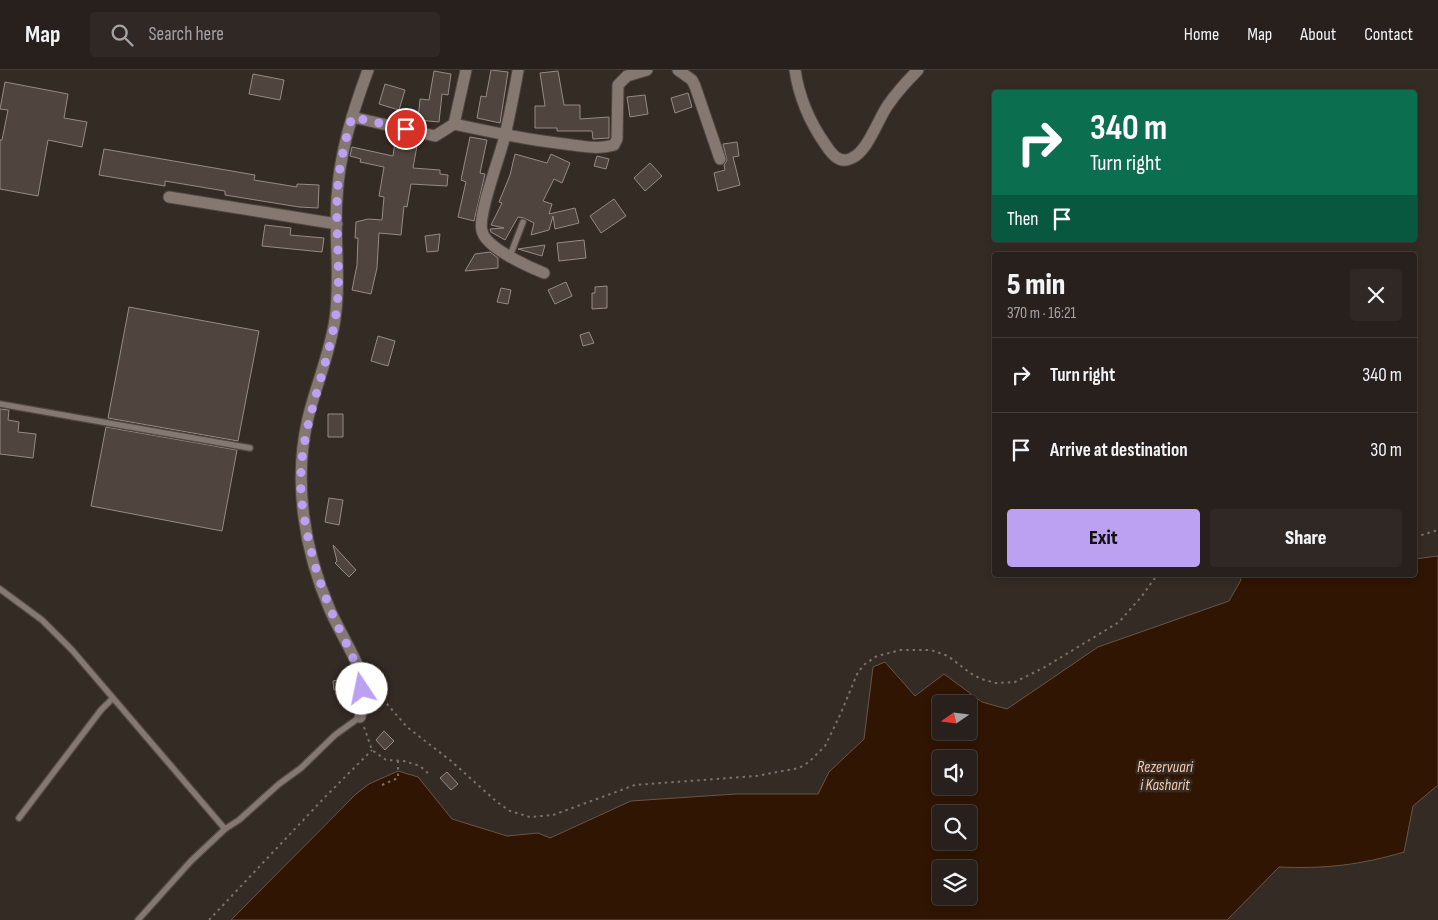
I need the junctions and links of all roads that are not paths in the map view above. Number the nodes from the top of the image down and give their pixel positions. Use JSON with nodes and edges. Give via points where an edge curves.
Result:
{"nodes":[{"id":1,"x":368,"y":70,"type":"edge"},
{"id":2,"x":466,"y":70,"type":"edge"},
{"id":3,"x":647,"y":70,"type":"edge"},
{"id":4,"x":678,"y":70,"type":"edge"},
{"id":5,"x":796,"y":70,"type":"edge"},
{"id":6,"x":918,"y":70,"type":"edge"},
{"id":7,"x":518,"y":71,"type":"edge"},
{"id":8,"x":352,"y":117,"type":"junction"},
{"id":9,"x":454,"y":124,"type":"junction"},
{"id":10,"x":505,"y":135,"type":"junction"},
{"id":11,"x":720,"y":159,"type":"dead end"},
{"id":12,"x":169,"y":197,"type":"dead end"},
{"id":13,"x":523,"y":222,"type":"dead end"},
{"id":14,"x":337,"y":224,"type":"junction"},
{"id":15,"x":510,"y":256,"type":"junction"},
{"id":16,"x":544,"y":272,"type":"dead end"},
{"id":17,"x":0,"y":404,"type":"edge"},
{"id":18,"x":250,"y":448,"type":"dead end"},
{"id":19,"x":0,"y":589,"type":"edge"},
{"id":20,"x":114,"y":698,"type":"junction"},
{"id":21,"x":360,"y":717,"type":"joint"},
{"id":22,"x":19,"y":818,"type":"dead end"},
{"id":23,"x":225,"y":829,"type":"junction"},
{"id":24,"x":138,"y":920,"type":"edge"}],
"edges":[{"from":1,"to":8,"type":"street"},
{"from":2,"to":9,"type":"street"},
{"from":3,"to":10,"type":"street","via":[[628,76],[618,84],[614,145],[587,147]]},
{"from":4,"to":11,"type":"street","via":[[695,86]]},
{"from":5,"to":6,"type":"street","via":[[801,96],[814,128],[835,157],[845,160],[861,150],[887,106]]},
{"from":7,"to":10,"type":"street"},
{"from":8,"to":9,"type":"street","via":[[435,136]]},
{"from":8,"to":14,"type":"street","via":[[339,170]]},
{"from":9,"to":10,"type":"street"},
{"from":10,"to":15,"type":"street","via":[[481,224],[486,239]]},
{"from":12,"to":14,"type":"street"},
{"from":13,"to":15,"type":"lane"},
{"from":14,"to":21,"type":"street","via":[[335,320],[308,418],[300,481],[306,532],[320,578],[330,609],[360,672],[363,705]]},
{"from":15,"to":16,"type":"street"},
{"from":17,"to":18,"type":"lane"},
{"from":19,"to":20,"type":"lane","via":[[42,620]]},
{"from":20,"to":22,"type":"lane","via":[[101,710]]},
{"from":20,"to":23,"type":"lane"},
{"from":21,"to":23,"type":"lane","via":[[334,735],[301,768]]},
{"from":23,"to":24,"type":"lane"}]}
